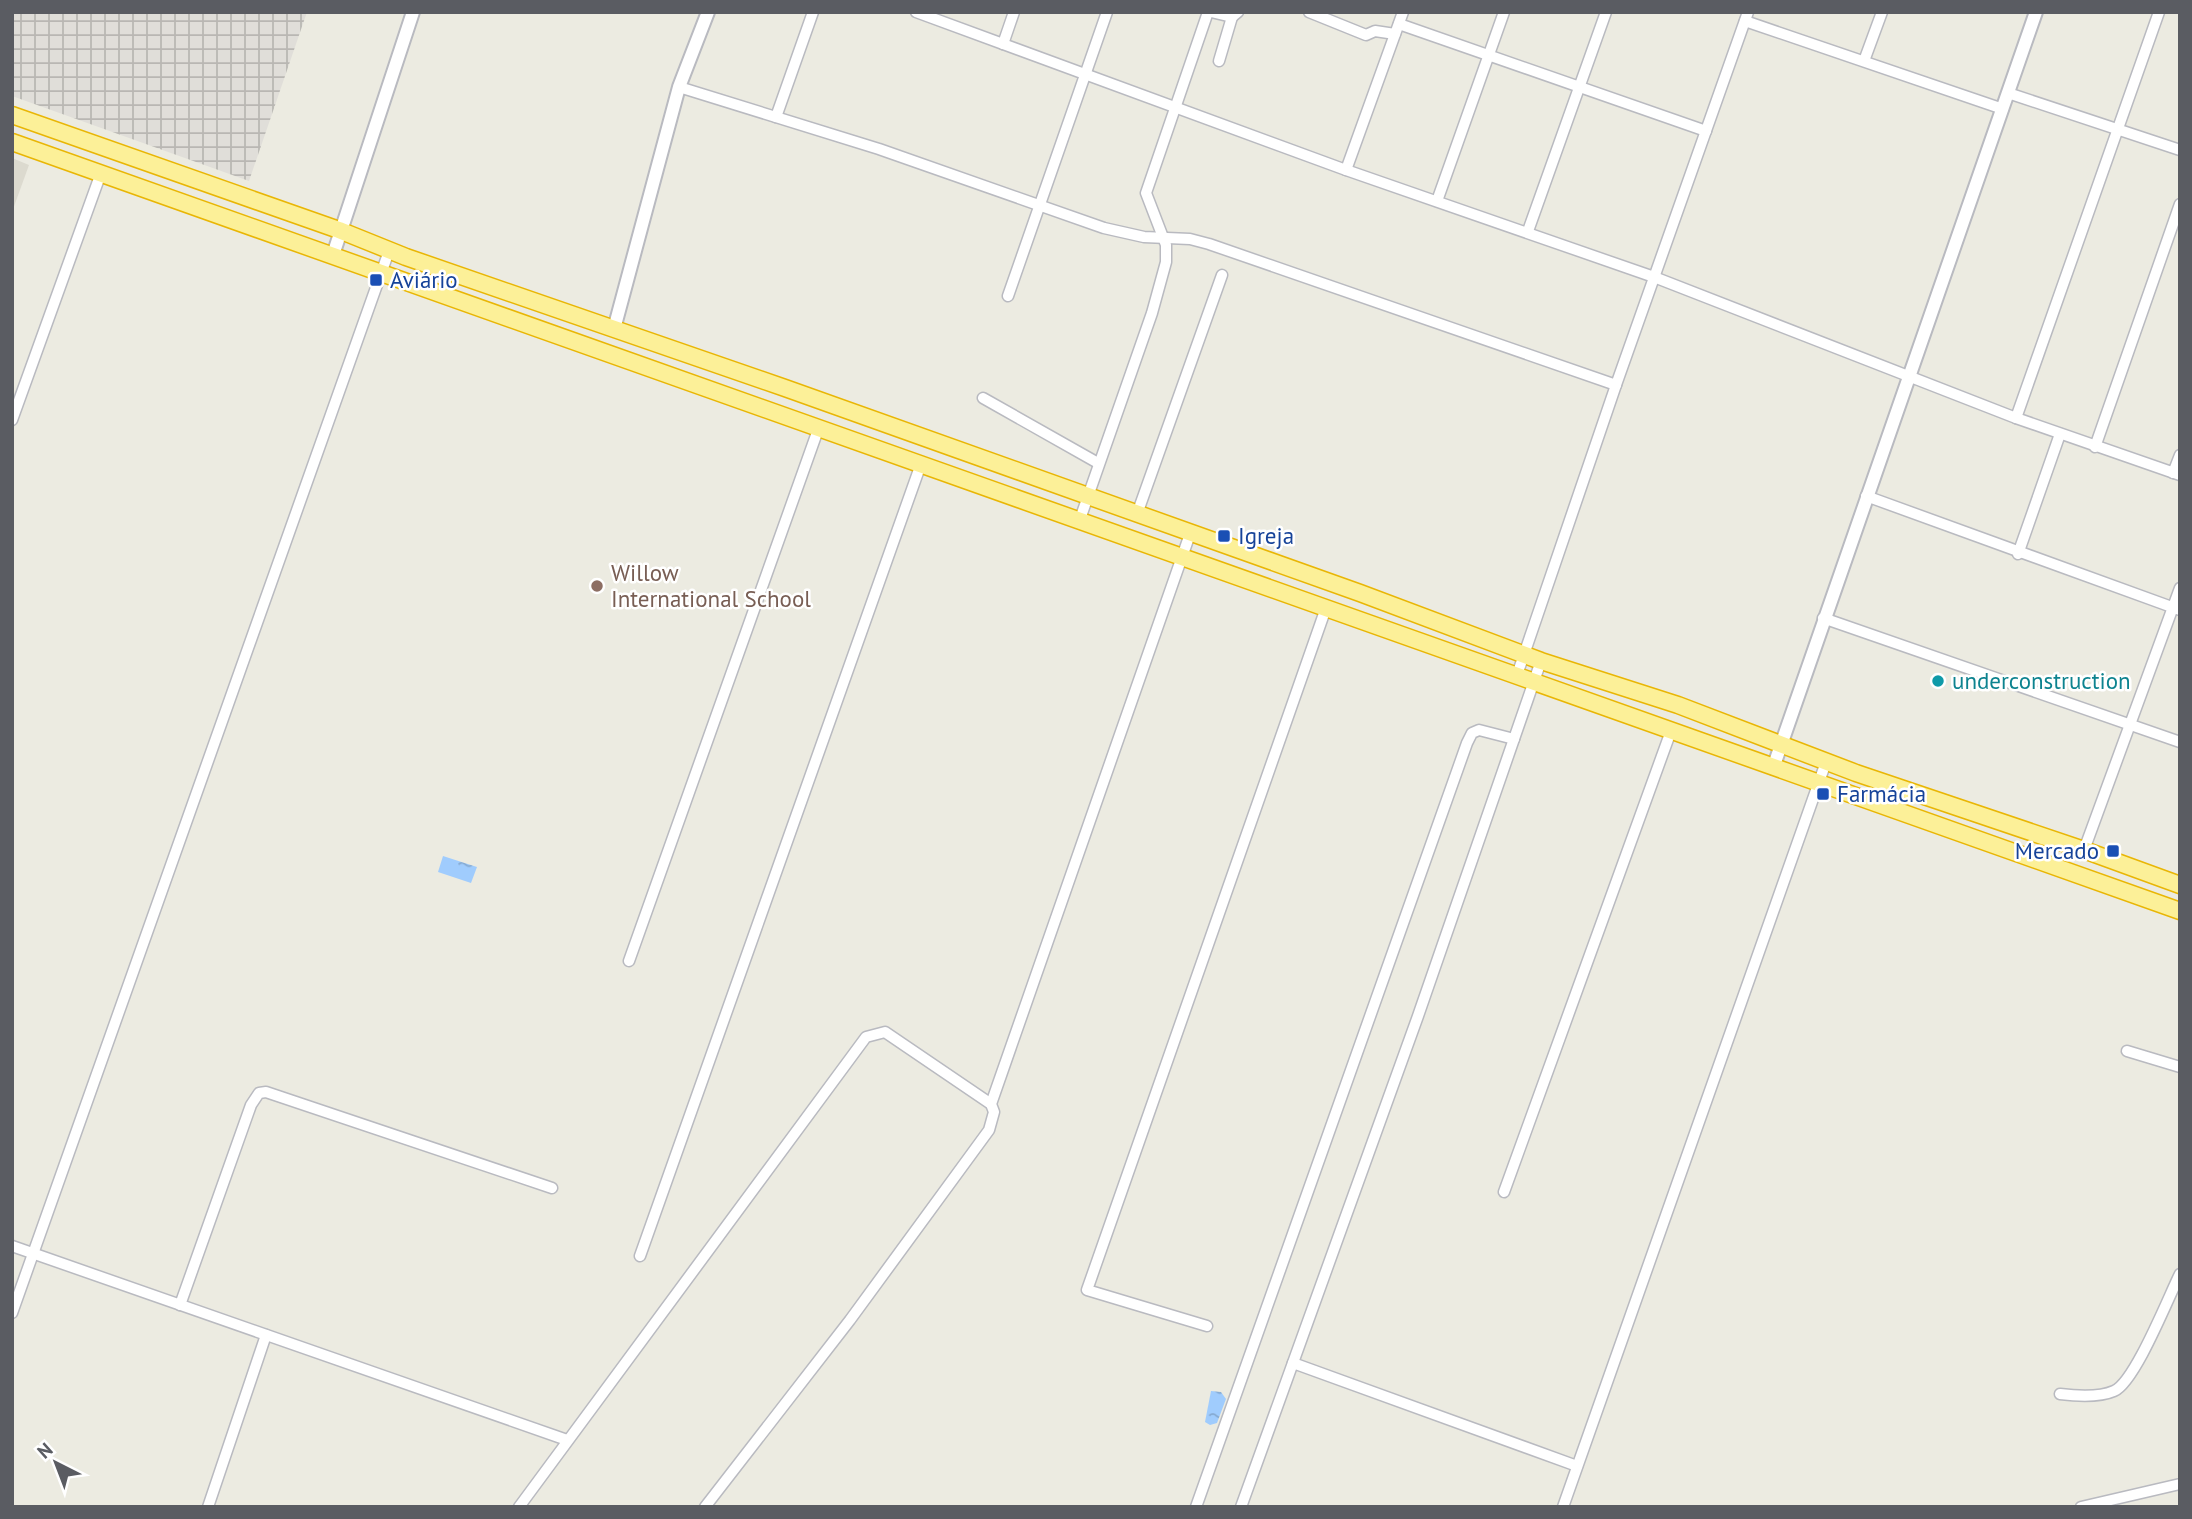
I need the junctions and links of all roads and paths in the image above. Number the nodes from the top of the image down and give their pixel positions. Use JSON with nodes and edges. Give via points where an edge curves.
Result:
{"nodes":[{"id":1,"x":413,"y":12,"type":"edge"},
{"id":2,"x":708,"y":12,"type":"edge"},
{"id":3,"x":813,"y":12,"type":"edge"},
{"id":4,"x":917,"y":12,"type":"edge"},
{"id":5,"x":1014,"y":12,"type":"edge"},
{"id":6,"x":1107,"y":12,"type":"edge"},
{"id":7,"x":1209,"y":12,"type":"edge"},
{"id":8,"x":1309,"y":12,"type":"edge"},
{"id":9,"x":1403,"y":12,"type":"edge"},
{"id":10,"x":1504,"y":12,"type":"edge"},
{"id":11,"x":1606,"y":12,"type":"edge"},
{"id":12,"x":1882,"y":12,"type":"edge"},
{"id":13,"x":2036,"y":12,"type":"edge"},
{"id":14,"x":2159,"y":12,"type":"edge"},
{"id":15,"x":1235,"y":15,"type":"edge"},
{"id":16,"x":1747,"y":17,"type":"edge"},
{"id":17,"x":1397,"y":29,"type":"junction"},
{"id":18,"x":1003,"y":44,"type":"junction"},
{"id":19,"x":1489,"y":54,"type":"junction"},
{"id":20,"x":1219,"y":61,"type":"dead end"},
{"id":21,"x":1864,"y":61,"type":"junction"},
{"id":22,"x":1085,"y":75,"type":"junction"},
{"id":23,"x":1580,"y":86,"type":"junction"},
{"id":24,"x":679,"y":87,"type":"junction"},
{"id":25,"x":2008,"y":93,"type":"junction"},
{"id":26,"x":1174,"y":107,"type":"junction"},
{"id":27,"x":2003,"y":109,"type":"junction"},
{"id":28,"x":12,"y":115,"type":"edge"},
{"id":29,"x":776,"y":117,"type":"junction"},
{"id":30,"x":2118,"y":128,"type":"junction"},
{"id":31,"x":1706,"y":131,"type":"junction"},
{"id":32,"x":12,"y":142,"type":"edge"},
{"id":33,"x":2180,"y":150,"type":"edge"},
{"id":34,"x":1346,"y":170,"type":"junction"},
{"id":35,"x":101,"y":173,"type":"junction"},
{"id":36,"x":1437,"y":201,"type":"junction"},
{"id":37,"x":2180,"y":204,"type":"edge"},
{"id":38,"x":1040,"y":207,"type":"junction"},
{"id":39,"x":339,"y":230,"type":"junction"},
{"id":40,"x":1528,"y":232,"type":"junction"},
{"id":41,"x":1163,"y":238,"type":"junction"},
{"id":42,"x":389,"y":251,"type":"junction"},
{"id":43,"x":333,"y":255,"type":"junction"},
{"id":44,"x":382,"y":272,"type":"junction"},
{"id":45,"x":1222,"y":275,"type":"dead end"},
{"id":46,"x":1654,"y":277,"type":"junction"},
{"id":47,"x":1008,"y":296,"type":"dead end"},
{"id":48,"x":614,"y":329,"type":"junction"},
{"id":49,"x":1908,"y":376,"type":"junction"},
{"id":50,"x":1616,"y":385,"type":"junction"},
{"id":51,"x":983,"y":398,"type":"dead end"},
{"id":52,"x":2016,"y":418,"type":"junction"},
{"id":53,"x":12,"y":421,"type":"edge"},
{"id":54,"x":819,"y":427,"type":"junction"},
{"id":55,"x":2060,"y":434,"type":"junction"},
{"id":56,"x":2095,"y":447,"type":"junction"},
{"id":57,"x":2180,"y":455,"type":"edge"},
{"id":58,"x":1098,"y":463,"type":"junction"},
{"id":59,"x":921,"y":464,"type":"junction"},
{"id":60,"x":2176,"y":474,"type":"edge"},
{"id":61,"x":1866,"y":496,"type":"junction"},
{"id":62,"x":1086,"y":497,"type":"junction"},
{"id":63,"x":1137,"y":514,"type":"junction"},
{"id":64,"x":1079,"y":522,"type":"junction"},
{"id":65,"x":1190,"y":534,"type":"junction"},
{"id":66,"x":2018,"y":554,"type":"junction"},
{"id":67,"x":1184,"y":559,"type":"junction"},
{"id":68,"x":2180,"y":588,"type":"edge"},
{"id":69,"x":1326,"y":608,"type":"junction"},
{"id":70,"x":2176,"y":608,"type":"edge"},
{"id":71,"x":1824,"y":618,"type":"junction"},
{"id":72,"x":1524,"y":653,"type":"junction"},
{"id":73,"x":1541,"y":661,"type":"junction"},
{"id":74,"x":1517,"y":675,"type":"junction"},
{"id":75,"x":1536,"y":682,"type":"junction"},
{"id":76,"x":2130,"y":725,"type":"junction"},
{"id":77,"x":1671,"y":731,"type":"junction"},
{"id":78,"x":1514,"y":739,"type":"junction"},
{"id":79,"x":2180,"y":742,"type":"edge"},
{"id":80,"x":1782,"y":743,"type":"junction"},
{"id":81,"x":1826,"y":762,"type":"junction"},
{"id":82,"x":1773,"y":768,"type":"junction"},
{"id":83,"x":1818,"y":783,"type":"junction"},
{"id":84,"x":2084,"y":850,"type":"junction"},
{"id":85,"x":2180,"y":886,"type":"edge"},
{"id":86,"x":2180,"y":911,"type":"edge"},
{"id":87,"x":629,"y":961,"type":"dead end"},
{"id":88,"x":2127,"y":1051,"type":"dead end"},
{"id":89,"x":2180,"y":1067,"type":"edge"},
{"id":90,"x":991,"y":1104,"type":"junction"},
{"id":91,"x":552,"y":1188,"type":"dead end"},
{"id":92,"x":1504,"y":1192,"type":"dead end"},
{"id":93,"x":12,"y":1246,"type":"edge"},
{"id":94,"x":33,"y":1253,"type":"junction"},
{"id":95,"x":640,"y":1256,"type":"dead end"},
{"id":96,"x":2180,"y":1274,"type":"edge"},
{"id":97,"x":180,"y":1305,"type":"junction"},
{"id":98,"x":12,"y":1313,"type":"edge"},
{"id":99,"x":1207,"y":1326,"type":"dead end"},
{"id":100,"x":265,"y":1335,"type":"junction"},
{"id":101,"x":1293,"y":1363,"type":"junction"},
{"id":102,"x":2060,"y":1394,"type":"dead end"},
{"id":103,"x":567,"y":1440,"type":"junction"},
{"id":104,"x":1577,"y":1466,"type":"junction"},
{"id":105,"x":2180,"y":1483,"type":"edge"},
{"id":106,"x":208,"y":1507,"type":"edge"},
{"id":107,"x":519,"y":1507,"type":"edge"},
{"id":108,"x":705,"y":1507,"type":"edge"},
{"id":109,"x":1196,"y":1507,"type":"edge"},
{"id":110,"x":1241,"y":1507,"type":"edge"},
{"id":111,"x":1563,"y":1507,"type":"edge"},
{"id":112,"x":2081,"y":1507,"type":"edge"}],
"edges":[{"from":1,"to":39,"type":"street"},
{"from":2,"to":24,"type":"street"},
{"from":3,"to":29,"type":"street"},
{"from":4,"to":18,"type":"street"},
{"from":5,"to":18,"type":"street"},
{"from":6,"to":22,"type":"street"},
{"from":7,"to":15,"type":"street"},
{"from":7,"to":26,"type":"street"},
{"from":8,"to":17,"type":"street","via":[[1366,35]]},
{"from":9,"to":17,"type":"street"},
{"from":10,"to":19,"type":"street"},
{"from":11,"to":23,"type":"street"},
{"from":12,"to":21,"type":"street"},
{"from":13,"to":25,"type":"street"},
{"from":14,"to":30,"type":"street"},
{"from":15,"to":20,"type":"street"},
{"from":16,"to":21,"type":"street"},
{"from":16,"to":31,"type":"street"},
{"from":17,"to":19,"type":"street"},
{"from":17,"to":34,"type":"street"},
{"from":18,"to":22,"type":"street"},
{"from":19,"to":23,"type":"street"},
{"from":19,"to":36,"type":"street"},
{"from":21,"to":27,"type":"street"},
{"from":22,"to":26,"type":"street"},
{"from":22,"to":38,"type":"street"},
{"from":23,"to":31,"type":"street"},
{"from":23,"to":40,"type":"street"},
{"from":24,"to":29,"type":"street"},
{"from":24,"to":48,"type":"street"},
{"from":25,"to":27,"type":"street"},
{"from":25,"to":30,"type":"street"},
{"from":26,"to":34,"type":"street"},
{"from":26,"to":41,"type":"street","via":[[1146,193]]},
{"from":27,"to":49,"type":"street"},
{"from":28,"to":39,"type":"highway"},
{"from":29,"to":38,"type":"street"},
{"from":30,"to":33,"type":"street"},
{"from":30,"to":52,"type":"street"},
{"from":31,"to":46,"type":"street"},
{"from":32,"to":35,"type":"highway"},
{"from":34,"to":36,"type":"street"},
{"from":35,"to":43,"type":"highway"},
{"from":35,"to":53,"type":"street"},
{"from":36,"to":40,"type":"street"},
{"from":37,"to":56,"type":"street"},
{"from":38,"to":41,"type":"street","via":[[1125,233]]},
{"from":38,"to":47,"type":"street"},
{"from":39,"to":42,"type":"highway"},
{"from":39,"to":43,"type":"street"},
{"from":40,"to":46,"type":"street"},
{"from":41,"to":50,"type":"street","via":[[1209,244]]},
{"from":41,"to":58,"type":"street","via":[[1166,262],[1152,313]]},
{"from":42,"to":44,"type":"street"},
{"from":42,"to":48,"type":"highway"},
{"from":43,"to":44,"type":"highway"},
{"from":44,"to":54,"type":"highway"},
{"from":44,"to":94,"type":"street"},
{"from":45,"to":63,"type":"street"},
{"from":46,"to":49,"type":"street"},
{"from":46,"to":50,"type":"street"},
{"from":48,"to":62,"type":"highway"},
{"from":49,"to":52,"type":"street"},
{"from":49,"to":61,"type":"street"},
{"from":50,"to":72,"type":"street"},
{"from":51,"to":58,"type":"street"},
{"from":52,"to":55,"type":"street"},
{"from":54,"to":59,"type":"highway"},
{"from":54,"to":87,"type":"street"},
{"from":55,"to":56,"type":"street"},
{"from":55,"to":66,"type":"street"},
{"from":56,"to":60,"type":"street"},
{"from":57,"to":60,"type":"street"},
{"from":58,"to":62,"type":"street"},
{"from":59,"to":64,"type":"highway"},
{"from":59,"to":95,"type":"street"},
{"from":61,"to":66,"type":"street"},
{"from":61,"to":71,"type":"street"},
{"from":62,"to":63,"type":"highway"},
{"from":62,"to":64,"type":"street"},
{"from":63,"to":65,"type":"highway"},
{"from":64,"to":67,"type":"highway"},
{"from":65,"to":67,"type":"street"},
{"from":65,"to":72,"type":"highway"},
{"from":66,"to":70,"type":"street"},
{"from":67,"to":69,"type":"highway"},
{"from":67,"to":90,"type":"street"},
{"from":68,"to":70,"type":"street"},
{"from":69,"to":74,"type":"highway"},
{"from":69,"to":99,"type":"street","via":[[1087,1290]]},
{"from":70,"to":76,"type":"street"},
{"from":71,"to":76,"type":"street"},
{"from":71,"to":80,"type":"street"},
{"from":72,"to":73,"type":"highway"},
{"from":72,"to":74,"type":"street"},
{"from":73,"to":75,"type":"street"},
{"from":73,"to":80,"type":"highway"},
{"from":74,"to":75,"type":"highway"},
{"from":75,"to":77,"type":"highway"},
{"from":75,"to":78,"type":"street"},
{"from":76,"to":79,"type":"street"},
{"from":76,"to":84,"type":"street"},
{"from":77,"to":82,"type":"highway"},
{"from":77,"to":92,"type":"street"},
{"from":78,"to":101,"type":"street"},
{"from":78,"to":109,"type":"street","via":[[1479,730],[1466,743]]},
{"from":80,"to":81,"type":"highway"},
{"from":80,"to":82,"type":"street"},
{"from":81,"to":83,"type":"street"},
{"from":81,"to":84,"type":"highway"},
{"from":82,"to":83,"type":"highway"},
{"from":83,"to":86,"type":"highway"},
{"from":83,"to":104,"type":"street"},
{"from":84,"to":85,"type":"highway"},
{"from":88,"to":89,"type":"street"},
{"from":90,"to":103,"type":"street","via":[[885,1031],[866,1037]]},
{"from":90,"to":108,"type":"street","via":[[989,1130]]},
{"from":91,"to":97,"type":"street","via":[[259,1093]]},
{"from":93,"to":94,"type":"street"},
{"from":94,"to":97,"type":"street"},
{"from":94,"to":98,"type":"street"},
{"from":96,"to":102,"type":"street","via":[[2123,1384],[2098,1394]]},
{"from":97,"to":100,"type":"street"},
{"from":100,"to":103,"type":"street"},
{"from":100,"to":106,"type":"street"},
{"from":101,"to":104,"type":"street"},
{"from":101,"to":110,"type":"street"},
{"from":103,"to":107,"type":"street"},
{"from":104,"to":111,"type":"street"},
{"from":105,"to":112,"type":"street"}]}
